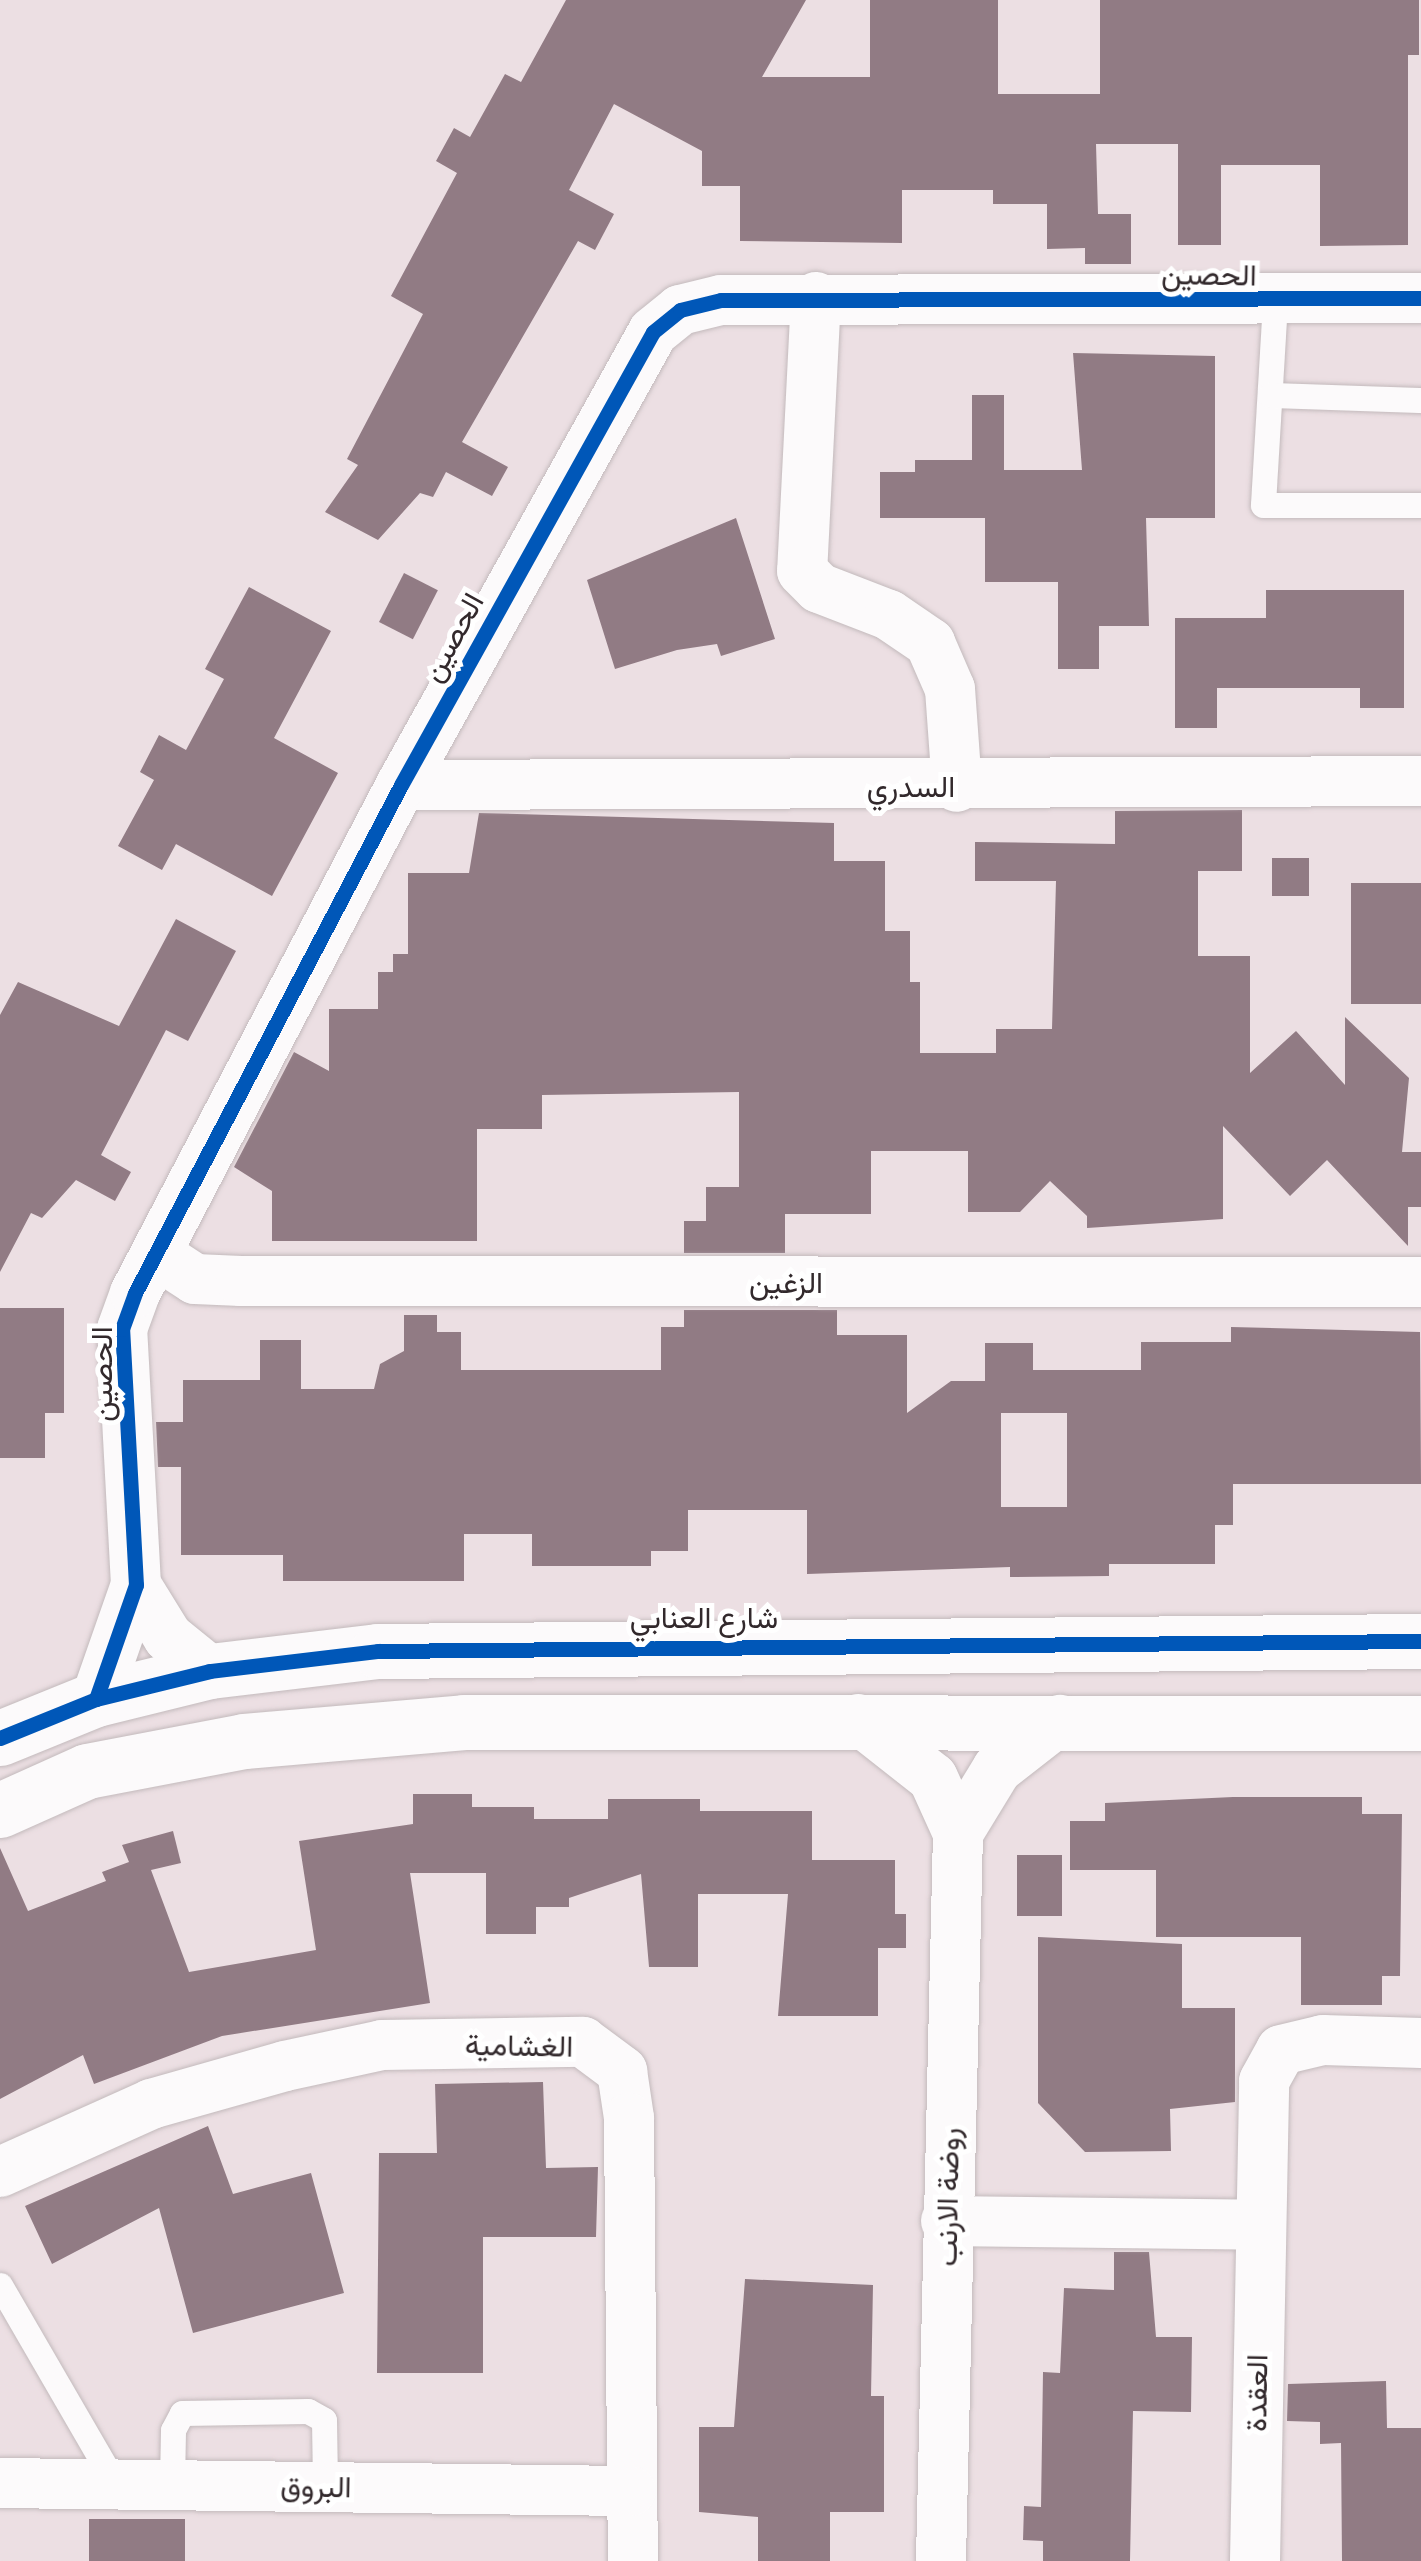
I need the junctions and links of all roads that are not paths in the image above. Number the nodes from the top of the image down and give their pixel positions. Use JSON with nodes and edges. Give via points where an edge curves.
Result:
{"nodes":[{"id":1,"x":816,"y":297,"type":"junction"},
{"id":2,"x":1421,"y":298,"type":"edge"},
{"id":3,"x":1276,"y":302,"type":"junction"},
{"id":4,"x":1270,"y":396,"type":"junction"},
{"id":5,"x":1421,"y":400,"type":"edge"},
{"id":6,"x":1421,"y":505,"type":"edge"},
{"id":7,"x":1421,"y":781,"type":"edge"},
{"id":8,"x":401,"y":784,"type":"junction"},
{"id":9,"x":956,"y":787,"type":"junction"},
{"id":10,"x":158,"y":1255,"type":"junction"},
{"id":11,"x":1421,"y":1282,"type":"edge"},
{"id":12,"x":136,"y":1585,"type":"junction"},
{"id":13,"x":1421,"y":1641,"type":"edge"},
{"id":14,"x":210,"y":1671,"type":"junction"},
{"id":15,"x":1421,"y":1696,"type":"edge"},
{"id":16,"x":96,"y":1699,"type":"junction"},
{"id":17,"x":858,"y":1720,"type":"junction"},
{"id":18,"x":1060,"y":1720,"type":"junction"},
{"id":19,"x":1421,"y":1723,"type":"edge"},
{"id":20,"x":1251,"y":1724,"type":"junction"},
{"id":21,"x":0,"y":1738,"type":"edge"},
{"id":22,"x":0,"y":1810,"type":"edge"},
{"id":23,"x":958,"y":1833,"type":"junction"},
{"id":24,"x":1421,"y":2042,"type":"edge"},
{"id":25,"x":0,"y":2172,"type":"edge"},
{"id":26,"x":946,"y":2221,"type":"junction"},
{"id":27,"x":1258,"y":2225,"type":"junction"},
{"id":28,"x":0,"y":2286,"type":"edge"},
{"id":29,"x":0,"y":2482,"type":"edge"},
{"id":30,"x":115,"y":2483,"type":"junction"},
{"id":31,"x":172,"y":2484,"type":"junction"},
{"id":32,"x":325,"y":2486,"type":"junction"},
{"id":33,"x":631,"y":2491,"type":"junction"},
{"id":34,"x":633,"y":2561,"type":"edge"},
{"id":35,"x":941,"y":2561,"type":"edge"},
{"id":36,"x":1255,"y":2561,"type":"edge"}],
"edges":[{"from":1,"to":3,"type":"street","name":"الحصين"},
{"from":1,"to":8,"type":"street","name":"الحصين","via":[[721,300],[680,310],[653,332]]},
{"from":1,"to":9,"type":"street","via":[[802,571],[819,588],[889,614],[930,643],[950,688]]},
{"from":2,"to":3,"type":"street","name":"الحصين"},
{"from":3,"to":4,"type":"lane"},
{"from":4,"to":5,"type":"lane"},
{"from":4,"to":6,"type":"lane","via":[[1259,498],[1267,510]]},
{"from":7,"to":9,"type":"street","name":"السدري"},
{"from":8,"to":9,"type":"street","name":"السدري"},
{"from":8,"to":10,"type":"street","name":"الحصين"},
{"from":10,"to":11,"type":"street","name":"الزغين","via":[[195,1279],[241,1281]]},
{"from":10,"to":12,"type":"street","name":"الحصين","via":[[122,1329]]},
{"from":12,"to":14,"type":"street","name":"الحصين","via":[[168,1637]]},
{"from":12,"to":16,"type":"street","name":"الحصين"},
{"from":13,"to":14,"type":"street","name":"شارع العنابي","via":[[542,1646],[378,1651]]},
{"from":14,"to":16,"type":"street","name":"شارع العنابي"},
{"from":15,"to":20,"type":"street","via":[[1310,1698]]},
{"from":16,"to":21,"type":"street","name":"شارع العنابي"},
{"from":17,"to":18,"type":"street"},
{"from":17,"to":22,"type":"street","via":[[464,1722],[244,1742],[88,1770]]},
{"from":17,"to":23,"type":"street","name":"روضة الارنب","via":[[933,1778]]},
{"from":18,"to":20,"type":"street"},
{"from":18,"to":23,"type":"street","name":"روضة الارنب","via":[[997,1769]]},
{"from":19,"to":20,"type":"street"},
{"from":23,"to":26,"type":"street","name":"روضة الارنب"},
{"from":24,"to":27,"type":"street","name":"العقدة","via":[[1323,2040],[1281,2050],[1264,2081]]},
{"from":25,"to":33,"type":"street","name":"الغشامية","via":[[152,2104],[285,2066],[382,2045],[584,2042],[622,2071],[629,2118]]},
{"from":26,"to":27,"type":"street"},
{"from":26,"to":35,"type":"street","name":"روضة الارنب"},
{"from":27,"to":36,"type":"street","name":"العقدة"},
{"from":28,"to":30,"type":"lane"},
{"from":29,"to":30,"type":"street","name":"البروق"},
{"from":30,"to":31,"type":"street","name":"البروق"},
{"from":31,"to":32,"type":"street","name":"البروق"},
{"from":31,"to":32,"type":"lane","via":[[174,2430],[182,2413],[308,2411],[324,2420]]},
{"from":32,"to":33,"type":"street","name":"البروق"},
{"from":33,"to":34,"type":"street","name":"الغشامية"}]}
